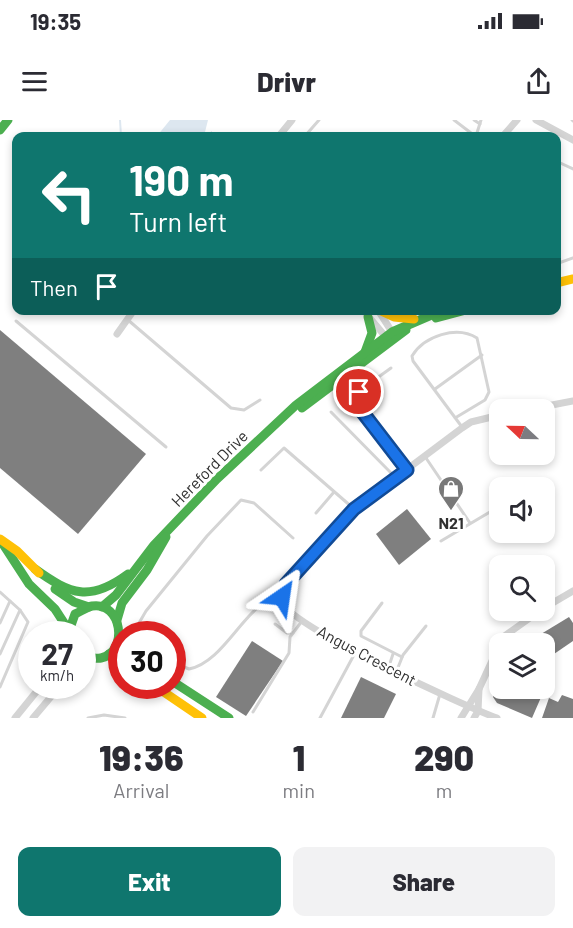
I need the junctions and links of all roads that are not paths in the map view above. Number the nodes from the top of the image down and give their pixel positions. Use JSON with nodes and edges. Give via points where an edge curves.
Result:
{"nodes":[{"id":1,"x":8,"y":120,"type":"edge"},
{"id":2,"x":292,"y":120,"type":"edge"},
{"id":3,"x":319,"y":120,"type":"edge"},
{"id":4,"x":454,"y":120,"type":"edge"},
{"id":5,"x":474,"y":120,"type":"edge"},
{"id":6,"x":517,"y":120,"type":"edge"},
{"id":7,"x":536,"y":120,"type":"edge"},
{"id":8,"x":481,"y":122,"type":"edge"},
{"id":9,"x":0,"y":130,"type":"edge"},
{"id":10,"x":282,"y":132,"type":"edge"},
{"id":11,"x":308,"y":132,"type":"edge"},
{"id":12,"x":470,"y":132,"type":"edge"},
{"id":13,"x":507,"y":132,"type":"edge"},
{"id":14,"x":558,"y":132,"type":"edge"},
{"id":15,"x":130,"y":315,"type":"edge"},
{"id":16,"x":366,"y":315,"type":"edge"},
{"id":17,"x":367,"y":315,"type":"edge"},
{"id":18,"x":382,"y":315,"type":"edge"},
{"id":19,"x":392,"y":315,"type":"edge"},
{"id":20,"x":429,"y":315,"type":"edge"},
{"id":21,"x":448,"y":315,"type":"edge"},
{"id":22,"x":127,"y":319,"type":"junction"},
{"id":23,"x":415,"y":320,"type":"junction"},
{"id":24,"x":16,"y":321,"type":"dead end"},
{"id":25,"x":117,"y":334,"type":"dead end"},
{"id":26,"x":391,"y":336,"type":"junction"},
{"id":27,"x":364,"y":354,"type":"junction"},
{"id":28,"x":482,"y":355,"type":"junction"},
{"id":29,"x":391,"y":368,"type":"dead end"},
{"id":30,"x":435,"y":390,"type":"junction"},
{"id":31,"x":260,"y":400,"type":"dead end"},
{"id":32,"x":573,"y":401,"type":"edge"},
{"id":33,"x":555,"y":404,"type":"edge"},
{"id":34,"x":331,"y":412,"type":"dead end"},
{"id":35,"x":455,"y":418,"type":"junction"},
{"id":36,"x":489,"y":418,"type":"edge"},
{"id":37,"x":462,"y":428,"type":"junction"},
{"id":38,"x":268,"y":432,"type":"junction"},
{"id":39,"x":166,"y":447,"type":"dead end"},
{"id":40,"x":425,"y":456,"type":"junction"},
{"id":41,"x":261,"y":470,"type":"dead end"},
{"id":42,"x":407,"y":470,"type":"junction"},
{"id":43,"x":395,"y":477,"type":"junction"},
{"id":44,"x":334,"y":492,"type":"junction"},
{"id":45,"x":354,"y":509,"type":"junction"},
{"id":46,"x":489,"y":512,"type":"edge"},
{"id":47,"x":316,"y":513,"type":"dead end"},
{"id":48,"x":470,"y":523,"type":"junction"},
{"id":49,"x":172,"y":527,"type":"junction"},
{"id":50,"x":293,"y":538,"type":"dead end"},
{"id":51,"x":0,"y":540,"type":"edge"},
{"id":52,"x":441,"y":541,"type":"dead end"},
{"id":53,"x":137,"y":566,"type":"junction"},
{"id":54,"x":35,"y":569,"type":"junction"},
{"id":55,"x":573,"y":591,"type":"edge"},
{"id":56,"x":0,"y":592,"type":"edge"},
{"id":57,"x":282,"y":597,"type":"junction"},
{"id":58,"x":10,"y":601,"type":"junction"},
{"id":59,"x":555,"y":602,"type":"edge"},
{"id":60,"x":382,"y":603,"type":"dead end"},
{"id":61,"x":89,"y":607,"type":"junction"},
{"id":62,"x":102,"y":607,"type":"junction"},
{"id":63,"x":20,"y":610,"type":"junction"},
{"id":64,"x":117,"y":620,"type":"joint"},
{"id":65,"x":303,"y":620,"type":"junction"},
{"id":66,"x":62,"y":621,"type":"edge"},
{"id":67,"x":72,"y":621,"type":"edge"},
{"id":68,"x":140,"y":621,"type":"edge"},
{"id":69,"x":526,"y":621,"type":"edge"},
{"id":70,"x":0,"y":623,"type":"edge"},
{"id":71,"x":275,"y":624,"type":"dead end"},
{"id":72,"x":426,"y":626,"type":"dead end"},
{"id":73,"x":293,"y":633,"type":"junction"},
{"id":74,"x":356,"y":652,"type":"junction"},
{"id":75,"x":0,"y":654,"type":"edge"},
{"id":76,"x":393,"y":654,"type":"junction"},
{"id":77,"x":402,"y":657,"type":"junction"},
{"id":78,"x":186,"y":668,"type":"edge"},
{"id":79,"x":388,"y":668,"type":"junction"},
{"id":80,"x":396,"y":672,"type":"junction"},
{"id":81,"x":0,"y":687,"type":"edge"},
{"id":82,"x":479,"y":689,"type":"junction"},
{"id":83,"x":186,"y":690,"type":"edge"},
{"id":84,"x":440,"y":693,"type":"junction"},
{"id":85,"x":29,"y":699,"type":"edge"},
{"id":86,"x":40,"y":699,"type":"edge"},
{"id":87,"x":49,"y":699,"type":"edge"},
{"id":88,"x":174,"y":699,"type":"edge"},
{"id":89,"x":45,"y":703,"type":"junction"},
{"id":90,"x":466,"y":706,"type":"junction"},
{"id":91,"x":253,"y":711,"type":"dead end"},
{"id":92,"x":476,"y":715,"type":"edge"},
{"id":93,"x":15,"y":718,"type":"edge"},
{"id":94,"x":33,"y":718,"type":"edge"},
{"id":95,"x":88,"y":718,"type":"edge"},
{"id":96,"x":125,"y":718,"type":"edge"},
{"id":97,"x":202,"y":718,"type":"edge"},
{"id":98,"x":229,"y":718,"type":"edge"},
{"id":99,"x":320,"y":718,"type":"edge"},
{"id":100,"x":433,"y":718,"type":"edge"},
{"id":101,"x":461,"y":718,"type":"edge"},
{"id":102,"x":497,"y":718,"type":"edge"}],
"edges":[{"from":1,"to":9,"type":"street"},
{"from":2,"to":10,"type":"street"},
{"from":3,"to":11,"type":"lane"},
{"from":4,"to":12,"type":"lane"},
{"from":5,"to":8,"type":"lane"},
{"from":6,"to":13,"type":"street"},
{"from":7,"to":14,"type":"street"},
{"from":15,"to":22,"type":"street"},
{"from":16,"to":27,"type":"street","via":[[372,333]]},
{"from":17,"to":26,"type":"street"},
{"from":18,"to":26,"type":"street"},
{"from":19,"to":23,"type":"street"},
{"from":20,"to":23,"type":"street","name":"Hereford Drive"},
{"from":21,"to":26,"type":"street","name":"Hereford Drive"},
{"from":22,"to":25,"type":"street"},
{"from":22,"to":31,"type":"lane","via":[[231,408],[244,410]]},
{"from":23,"to":26,"type":"street","name":"Hereford Drive"},
{"from":24,"to":39,"type":"lane"},
{"from":26,"to":27,"type":"street","name":"Hereford Drive"},
{"from":26,"to":38,"type":"street","name":"Hereford Drive"},
{"from":27,"to":38,"type":"street","name":"Hereford Drive","via":[[324,381]]},
{"from":28,"to":30,"type":"lane"},
{"from":28,"to":30,"type":"lane","via":[[477,338],[456,331],[444,333],[415,351],[413,361]]},
{"from":28,"to":35,"type":"lane","via":[[488,396]]},
{"from":29,"to":42,"type":"lane","via":[[359,392],[355,401]]},
{"from":30,"to":35,"type":"lane"},
{"from":32,"to":33,"type":"street"},
{"from":34,"to":43,"type":"lane"},
{"from":35,"to":37,"type":"lane"},
{"from":36,"to":37,"type":"street"},
{"from":37,"to":40,"type":"street"},
{"from":38,"to":49,"type":"street","name":"Hereford Drive"},
{"from":40,"to":42,"type":"street"},
{"from":40,"to":48,"type":"lane"},
{"from":41,"to":44,"type":"lane","via":[[284,448]]},
{"from":42,"to":43,"type":"street"},
{"from":43,"to":45,"type":"street"},
{"from":44,"to":45,"type":"lane"},
{"from":44,"to":47,"type":"lane"},
{"from":45,"to":57,"type":"street","via":[[286,584]]},
{"from":46,"to":48,"type":"lane"},
{"from":48,"to":52,"type":"lane"},
{"from":49,"to":53,"type":"street","name":"Hereford Drive"},
{"from":49,"to":64,"type":"street","name":"Hereford Drive","via":[[122,603]]},
{"from":50,"to":68,"type":"lane","via":[[254,503],[241,500],[207,536]]},
{"from":51,"to":54,"type":"street"},
{"from":51,"to":66,"type":"street","via":[[29,584],[56,609]]},
{"from":53,"to":54,"type":"street","via":[[109,588],[87,594],[68,591]]},
{"from":53,"to":62,"type":"street","name":"Hereford Drive"},
{"from":54,"to":61,"type":"street","via":[[67,598]]},
{"from":55,"to":59,"type":"street"},
{"from":56,"to":58,"type":"lane"},
{"from":57,"to":65,"type":"street","name":"Angus Crescent","via":[[286,607]]},
{"from":57,"to":78,"type":"lane","via":[[266,600],[222,647],[200,664]]},
{"from":58,"to":63,"type":"lane"},
{"from":58,"to":70,"type":"lane"},
{"from":60,"to":76,"type":"lane","via":[[361,636]]},
{"from":61,"to":62,"type":"street"},
{"from":61,"to":67,"type":"street","via":[[75,614]]},
{"from":62,"to":64,"type":"street"},
{"from":63,"to":75,"type":"lane"},
{"from":63,"to":81,"type":"lane","via":[[28,626]]},
{"from":65,"to":73,"type":"lane"},
{"from":65,"to":74,"type":"street","name":"Angus Crescent"},
{"from":69,"to":82,"type":"street","via":[[503,637]]},
{"from":71,"to":73,"type":"lane"},
{"from":72,"to":77,"type":"lane"},
{"from":73,"to":91,"type":"lane","via":[[289,653]]},
{"from":74,"to":79,"type":"street","name":"Angus Crescent"},
{"from":74,"to":99,"type":"lane"},
{"from":76,"to":77,"type":"lane"},
{"from":76,"to":79,"type":"lane"},
{"from":77,"to":80,"type":"lane"},
{"from":79,"to":80,"type":"street","name":"Angus Crescent"},
{"from":80,"to":84,"type":"street","name":"Angus Crescent"},
{"from":82,"to":90,"type":"street"},
{"from":82,"to":92,"type":"street"},
{"from":83,"to":98,"type":"street"},
{"from":84,"to":90,"type":"street","name":"Angus Crescent"},
{"from":84,"to":100,"type":"lane"},
{"from":85,"to":93,"type":"street"},
{"from":86,"to":89,"type":"street"},
{"from":87,"to":89,"type":"street"},
{"from":88,"to":97,"type":"street"},
{"from":89,"to":94,"type":"street"},
{"from":90,"to":92,"type":"street","name":"Angus Crescent"},
{"from":90,"to":101,"type":"street"},
{"from":92,"to":102,"type":"street","name":"Angus Crescent"},
{"from":95,"to":96,"type":"lane"}]}
